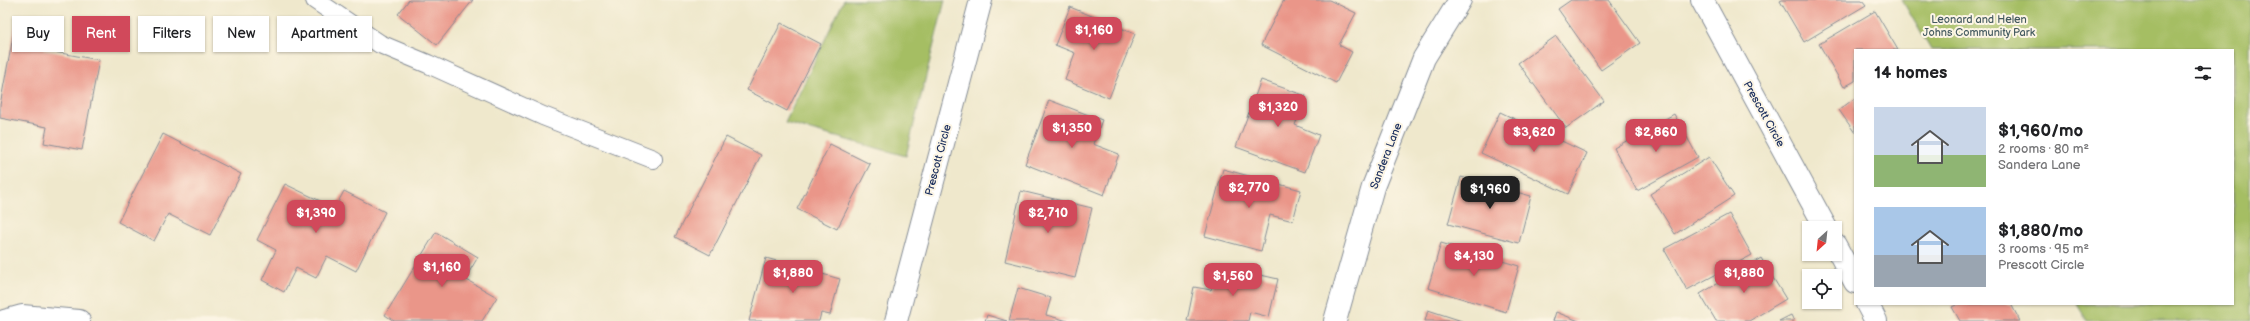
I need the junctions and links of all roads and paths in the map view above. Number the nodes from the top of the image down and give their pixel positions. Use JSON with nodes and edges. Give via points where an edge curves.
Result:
{"nodes":[{"id":1,"x":315,"y":0,"type":"edge"},
{"id":2,"x":981,"y":0,"type":"edge"},
{"id":3,"x":1460,"y":0,"type":"edge"},
{"id":4,"x":1702,"y":0,"type":"edge"},
{"id":5,"x":653,"y":159,"type":"dead end"},
{"id":6,"x":1822,"y":221,"type":"edge"},
{"id":7,"x":1842,"y":258,"type":"edge"},
{"id":8,"x":1854,"y":280,"type":"edge"},
{"id":9,"x":1868,"y":305,"type":"edge"},
{"id":10,"x":4,"y":321,"type":"edge"},
{"id":11,"x":79,"y":321,"type":"edge"},
{"id":12,"x":896,"y":321,"type":"edge"},
{"id":13,"x":1335,"y":321,"type":"edge"},
{"id":14,"x":1876,"y":321,"type":"edge"}],
"edges":[{"from":1,"to":5,"type":"lane","via":[[380,44],[543,116]]},
{"from":2,"to":12,"type":"street","name":"Prescott Circle"},
{"from":3,"to":13,"type":"street","name":"Sandera Lane","via":[[1424,58],[1376,180]]},
{"from":4,"to":6,"type":"street","name":"Prescott Circle"},
{"from":7,"to":8,"type":"street"},
{"from":9,"to":14,"type":"street"},
{"from":10,"to":11,"type":"street","via":[[22,316]]}]}
